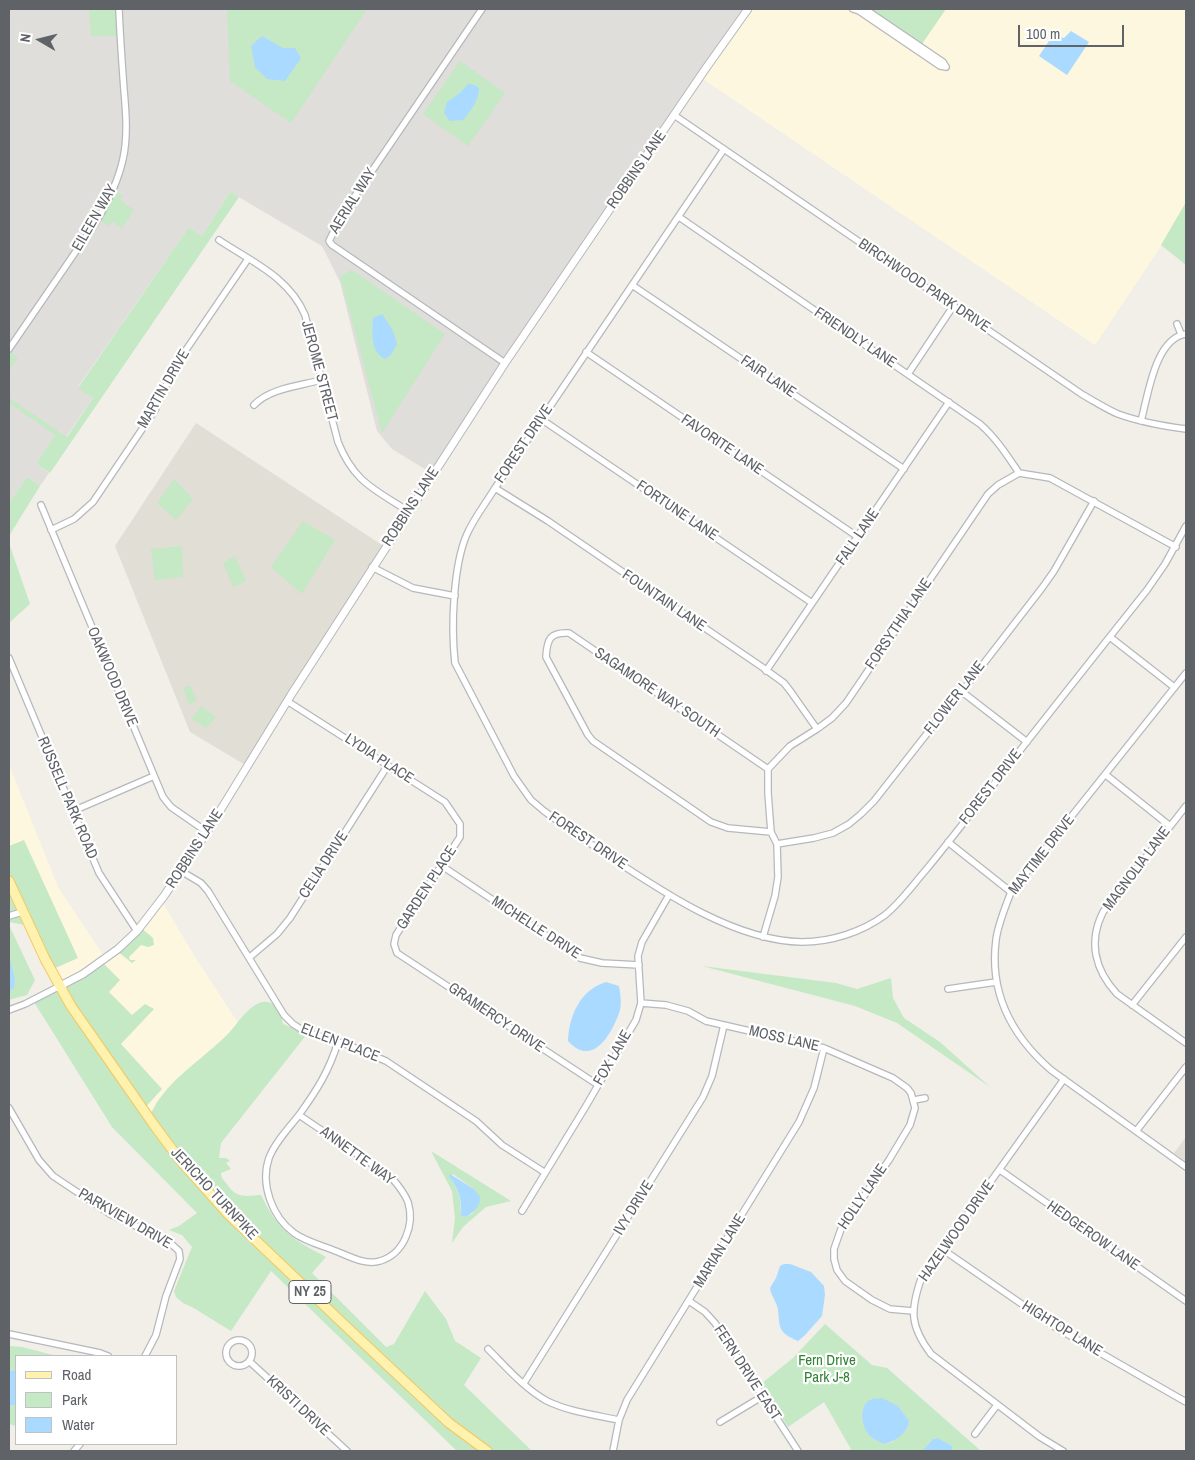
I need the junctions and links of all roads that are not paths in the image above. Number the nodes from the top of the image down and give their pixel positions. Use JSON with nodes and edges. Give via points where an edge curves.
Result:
{"nodes":[{"id":1,"x":119,"y":9,"type":"edge"},
{"id":2,"x":482,"y":9,"type":"edge"},
{"id":3,"x":748,"y":9,"type":"edge"},
{"id":4,"x":853,"y":9,"type":"edge"},
{"id":5,"x":865,"y":9,"type":"edge"},
{"id":6,"x":674,"y":115,"type":"junction"},
{"id":7,"x":724,"y":149,"type":"junction"},
{"id":8,"x":679,"y":217,"type":"junction"},
{"id":9,"x":218,"y":240,"type":"dead end"},
{"id":10,"x":248,"y":259,"type":"junction"},
{"id":11,"x":632,"y":285,"type":"junction"},
{"id":12,"x":954,"y":305,"type":"junction"},
{"id":13,"x":1177,"y":324,"type":"dead end"},
{"id":14,"x":1184,"y":334,"type":"edge"},
{"id":15,"x":9,"y":349,"type":"edge"},
{"id":16,"x":586,"y":352,"type":"junction"},
{"id":17,"x":505,"y":363,"type":"junction"},
{"id":18,"x":908,"y":374,"type":"junction"},
{"id":19,"x":321,"y":380,"type":"junction"},
{"id":20,"x":949,"y":402,"type":"junction"},
{"id":21,"x":254,"y":405,"type":"dead end"},
{"id":22,"x":541,"y":419,"type":"junction"},
{"id":23,"x":1141,"y":421,"type":"junction"},
{"id":24,"x":1186,"y":429,"type":"edge"},
{"id":25,"x":904,"y":469,"type":"junction"},
{"id":26,"x":1019,"y":473,"type":"junction"},
{"id":27,"x":495,"y":488,"type":"junction"},
{"id":28,"x":1094,"y":501,"type":"junction"},
{"id":29,"x":41,"y":504,"type":"dead end"},
{"id":30,"x":408,"y":511,"type":"junction"},
{"id":31,"x":1186,"y":526,"type":"edge"},
{"id":32,"x":52,"y":530,"type":"junction"},
{"id":33,"x":858,"y":537,"type":"junction"},
{"id":34,"x":1176,"y":547,"type":"junction"},
{"id":35,"x":372,"y":567,"type":"junction"},
{"id":36,"x":455,"y":596,"type":"junction"},
{"id":37,"x":812,"y":603,"type":"junction"},
{"id":38,"x":1110,"y":637,"type":"junction"},
{"id":39,"x":9,"y":658,"type":"edge"},
{"id":40,"x":766,"y":671,"type":"junction"},
{"id":41,"x":1186,"y":672,"type":"edge"},
{"id":42,"x":1174,"y":688,"type":"junction"},
{"id":43,"x":961,"y":690,"type":"junction"},
{"id":44,"x":288,"y":701,"type":"junction"},
{"id":45,"x":817,"y":729,"type":"junction"},
{"id":46,"x":1027,"y":742,"type":"junction"},
{"id":47,"x":388,"y":765,"type":"junction"},
{"id":48,"x":768,"y":769,"type":"junction"},
{"id":49,"x":1106,"y":775,"type":"junction"},
{"id":50,"x":154,"y":776,"type":"junction"},
{"id":51,"x":1186,"y":806,"type":"edge"},
{"id":52,"x":73,"y":811,"type":"junction"},
{"id":53,"x":1170,"y":826,"type":"junction"},
{"id":54,"x":460,"y":827,"type":"joint"},
{"id":55,"x":207,"y":832,"type":"junction"},
{"id":56,"x":772,"y":832,"type":"junction"},
{"id":57,"x":948,"y":842,"type":"junction"},
{"id":58,"x":777,"y":844,"type":"junction"},
{"id":59,"x":442,"y":866,"type":"junction"},
{"id":60,"x":181,"y":871,"type":"junction"},
{"id":61,"x":9,"y":882,"type":"edge"},
{"id":62,"x":1011,"y":892,"type":"junction"},
{"id":63,"x":669,"y":895,"type":"junction"},
{"id":64,"x":22,"y":912,"type":"junction"},
{"id":65,"x":9,"y":916,"type":"edge"},
{"id":66,"x":137,"y":931,"type":"junction"},
{"id":67,"x":763,"y":937,"type":"junction"},
{"id":68,"x":1186,"y":937,"type":"edge"},
{"id":69,"x":396,"y":950,"type":"joint"},
{"id":70,"x":250,"y":957,"type":"junction"},
{"id":71,"x":639,"y":965,"type":"junction"},
{"id":72,"x":996,"y":982,"type":"junction"},
{"id":73,"x":60,"y":986,"type":"junction"},
{"id":74,"x":948,"y":988,"type":"dead end"},
{"id":75,"x":641,"y":1003,"type":"junction"},
{"id":76,"x":1132,"y":1005,"type":"junction"},
{"id":77,"x":9,"y":1010,"type":"edge"},
{"id":78,"x":724,"y":1025,"type":"junction"},
{"id":79,"x":338,"y":1042,"type":"junction"},
{"id":80,"x":1186,"y":1043,"type":"edge"},
{"id":81,"x":824,"y":1048,"type":"junction"},
{"id":82,"x":1186,"y":1067,"type":"edge"},
{"id":83,"x":1064,"y":1079,"type":"junction"},
{"id":84,"x":598,"y":1085,"type":"junction"},
{"id":85,"x":925,"y":1098,"type":"dead end"},
{"id":86,"x":914,"y":1100,"type":"junction"},
{"id":87,"x":9,"y":1108,"type":"edge"},
{"id":88,"x":299,"y":1114,"type":"junction"},
{"id":89,"x":11,"y":1116,"type":"edge"},
{"id":90,"x":1136,"y":1130,"type":"junction"},
{"id":91,"x":1186,"y":1166,"type":"edge"},
{"id":92,"x":1000,"y":1170,"type":"junction"},
{"id":93,"x":544,"y":1172,"type":"junction"},
{"id":94,"x":522,"y":1211,"type":"dead end"},
{"id":95,"x":942,"y":1249,"type":"junction"},
{"id":96,"x":689,"y":1301,"type":"junction"},
{"id":97,"x":1186,"y":1301,"type":"edge"},
{"id":98,"x":913,"y":1311,"type":"junction"},
{"id":99,"x":9,"y":1334,"type":"edge"},
{"id":100,"x":488,"y":1349,"type":"dead end"},
{"id":101,"x":105,"y":1355,"type":"edge"},
{"id":102,"x":146,"y":1355,"type":"edge"},
{"id":103,"x":250,"y":1361,"type":"junction"},
{"id":104,"x":524,"y":1383,"type":"junction"},
{"id":105,"x":762,"y":1396,"type":"junction"},
{"id":106,"x":1186,"y":1402,"type":"edge"},
{"id":107,"x":997,"y":1405,"type":"junction"},
{"id":108,"x":619,"y":1420,"type":"junction"},
{"id":109,"x":720,"y":1422,"type":"dead end"},
{"id":110,"x":975,"y":1434,"type":"dead end"},
{"id":111,"x":347,"y":1451,"type":"edge"},
{"id":112,"x":487,"y":1451,"type":"edge"},
{"id":113,"x":613,"y":1451,"type":"edge"},
{"id":114,"x":798,"y":1451,"type":"edge"},
{"id":115,"x":1063,"y":1451,"type":"edge"}],
"edges":[{"from":1,"to":15,"type":"street","name":"EILEEN WAY","via":[[126,139],[117,182],[96,222]]},
{"from":2,"to":17,"type":"street","name":"AERIAL WAY","via":[[342,215],[329,241]]},
{"from":3,"to":6,"type":"street","name":"ROBBINS LANE"},
{"from":4,"to":5,"type":"street","via":[[946,67]]},
{"from":6,"to":7,"type":"street","name":"BIRCHWOOD PARK DRIVE"},
{"from":6,"to":17,"type":"street","name":"ROBBINS LANE"},
{"from":7,"to":8,"type":"street","name":"FOREST DRIVE"},
{"from":7,"to":12,"type":"street","name":"BIRCHWOOD PARK DRIVE"},
{"from":8,"to":11,"type":"street","name":"FOREST DRIVE"},
{"from":8,"to":18,"type":"street","name":"FRIENDLY LANE"},
{"from":9,"to":10,"type":"street","name":"JEROME STREET"},
{"from":10,"to":19,"type":"street","name":"JEROME STREET","via":[[281,280],[300,304]]},
{"from":10,"to":32,"type":"street","name":"MARTIN DRIVE","via":[[175,366],[155,410],[93,502],[74,519]]},
{"from":11,"to":16,"type":"street","name":"FOREST DRIVE"},
{"from":11,"to":25,"type":"street","name":"FAIR LANE"},
{"from":12,"to":18,"type":"street"},
{"from":12,"to":23,"type":"street","name":"BIRCHWOOD PARK DRIVE","via":[[1083,395],[1116,413]]},
{"from":13,"to":14,"type":"street"},
{"from":14,"to":23,"type":"street","via":[[1165,346],[1159,358]]},
{"from":16,"to":22,"type":"street","name":"FOREST DRIVE"},
{"from":16,"to":33,"type":"street","name":"FAVORITE LANE"},
{"from":17,"to":30,"type":"street","name":"ROBBINS LANE"},
{"from":18,"to":20,"type":"street","name":"FRIENDLY LANE"},
{"from":19,"to":21,"type":"street","via":[[270,394]]},
{"from":19,"to":30,"type":"street","name":"JEROME STREET","via":[[338,442],[350,468],[369,486]]},
{"from":20,"to":25,"type":"street","name":"FALL LANE"},
{"from":20,"to":26,"type":"street","name":"FRIENDLY LANE","via":[[990,432]]},
{"from":22,"to":27,"type":"street","name":"FOREST DRIVE"},
{"from":22,"to":37,"type":"street","name":"FORTUNE LANE"},
{"from":23,"to":24,"type":"street","name":"BIRCHWOOD PARK DRIVE"},
{"from":25,"to":33,"type":"street","name":"FALL LANE"},
{"from":26,"to":28,"type":"street","via":[[1050,478]]},
{"from":26,"to":45,"type":"street","name":"FORSYTHIA LANE","via":[[988,494],[846,703]]},
{"from":27,"to":36,"type":"street","name":"FOREST DRIVE","via":[[468,532],[460,552]]},
{"from":27,"to":40,"type":"street","name":"FOUNTAIN LANE"},
{"from":28,"to":34,"type":"street"},
{"from":28,"to":43,"type":"street","name":"FLOWER LANE","via":[[1050,577]]},
{"from":29,"to":32,"type":"street","name":"OAKWOOD DRIVE"},
{"from":30,"to":35,"type":"street","name":"ROBBINS LANE"},
{"from":31,"to":34,"type":"street","name":"FOREST DRIVE"},
{"from":32,"to":50,"type":"street","name":"OAKWOOD DRIVE"},
{"from":33,"to":37,"type":"street","name":"FALL LANE"},
{"from":34,"to":38,"type":"street","name":"FOREST DRIVE"},
{"from":35,"to":36,"type":"street","via":[[413,588]]},
{"from":35,"to":44,"type":"street","name":"ROBBINS LANE"},
{"from":36,"to":63,"type":"street","name":"FOREST DRIVE","via":[[453,645],[458,670],[521,788],[544,812]]},
{"from":37,"to":40,"type":"street","name":"FALL LANE"},
{"from":38,"to":42,"type":"street"},
{"from":38,"to":46,"type":"street","name":"FOREST DRIVE"},
{"from":39,"to":52,"type":"street","name":"RUSSELL PARK ROAD"},
{"from":40,"to":45,"type":"street","name":"FOUNTAIN LANE","via":[[784,683]]},
{"from":41,"to":42,"type":"street","name":"MAYTIME DRIVE"},
{"from":42,"to":49,"type":"street","name":"MAYTIME DRIVE"},
{"from":43,"to":46,"type":"street"},
{"from":43,"to":58,"type":"street","name":"FLOWER LANE","via":[[861,814],[833,833]]},
{"from":44,"to":47,"type":"street","name":"LYDIA PLACE"},
{"from":44,"to":55,"type":"street","name":"ROBBINS LANE"},
{"from":45,"to":48,"type":"street","name":"FORSYTHIA LANE","via":[[790,746]]},
{"from":46,"to":57,"type":"street","name":"FOREST DRIVE"},
{"from":47,"to":54,"type":"street","name":"LYDIA PLACE","via":[[445,802]]},
{"from":47,"to":70,"type":"street","name":"CELIA DRIVE","via":[[290,918]]},
{"from":48,"to":56,"type":"street"},
{"from":48,"to":56,"type":"street","name":"SAGAMORE WAY SOUTH","via":[[569,632],[554,634],[546,645],[546,657],[588,735],[601,748],[711,822],[728,828]]},
{"from":49,"to":53,"type":"street"},
{"from":49,"to":62,"type":"street","name":"MAYTIME DRIVE"},
{"from":50,"to":52,"type":"street"},
{"from":50,"to":55,"type":"street","name":"OAKWOOD DRIVE","via":[[171,807]]},
{"from":51,"to":53,"type":"street","name":"MAGNOLIA LANE"},
{"from":52,"to":66,"type":"street","name":"RUSSELL PARK ROAD","via":[[99,873]]},
{"from":53,"to":76,"type":"street","name":"MAGNOLIA LANE","via":[[1103,912],[1095,934],[1095,954],[1102,974],[1117,994]]},
{"from":54,"to":59,"type":"street","name":"GARDEN PLACE","via":[[460,837]]},
{"from":55,"to":60,"type":"street","name":"ROBBINS LANE"},
{"from":56,"to":58,"type":"street"},
{"from":57,"to":62,"type":"street"},
{"from":57,"to":67,"type":"street","name":"FOREST DRIVE","via":[[899,902],[863,928],[818,941]]},
{"from":58,"to":67,"type":"street","via":[[778,877]]},
{"from":59,"to":69,"type":"street","name":"GARDEN PLACE","via":[[396,935]]},
{"from":59,"to":71,"type":"street","name":"MICHELLE DRIVE","via":[[580,958]]},
{"from":60,"to":66,"type":"street","name":"ROBBINS LANE"},
{"from":60,"to":70,"type":"street","name":"ELLEN PLACE","via":[[208,891]]},
{"from":61,"to":64,"type":"main road","name":"JERICHO TURNPIKE","number":"NY 25"},
{"from":62,"to":72,"type":"street","name":"MAYTIME DRIVE","via":[[996,940]]},
{"from":63,"to":67,"type":"street","name":"FOREST DRIVE"},
{"from":63,"to":71,"type":"street","name":"FOX LANE","via":[[642,942]]},
{"from":64,"to":65,"type":"street"},
{"from":64,"to":73,"type":"main road","name":"JERICHO TURNPIKE","number":"NY 25"},
{"from":66,"to":73,"type":"street","name":"ROBBINS LANE","via":[[114,953]]},
{"from":68,"to":76,"type":"street"},
{"from":69,"to":84,"type":"street","name":"GRAMERCY DRIVE"},
{"from":70,"to":79,"type":"street","name":"ELLEN PLACE","via":[[293,1024]]},
{"from":71,"to":75,"type":"street","name":"FOX LANE"},
{"from":72,"to":74,"type":"street"},
{"from":72,"to":83,"type":"street","name":"MAYTIME DRIVE","via":[[1018,1036],[1034,1056]]},
{"from":73,"to":77,"type":"street"},
{"from":73,"to":112,"type":"main road","name":"JERICHO TURNPIKE","number":"NY 25","via":[[82,1024],[154,1125],[212,1197],[449,1423]]},
{"from":75,"to":78,"type":"street","name":"MOSS LANE","via":[[666,1005]]},
{"from":75,"to":84,"type":"street","name":"FOX LANE","via":[[636,1020]]},
{"from":76,"to":80,"type":"street","name":"MAGNOLIA LANE"},
{"from":78,"to":81,"type":"street","name":"MOSS LANE"},
{"from":78,"to":104,"type":"street","name":"IVY DRIVE","via":[[712,1076],[703,1097]]},
{"from":79,"to":88,"type":"street","name":"ANNETTE WAY","via":[[320,1087]]},
{"from":79,"to":93,"type":"street","name":"ELLEN PLACE","via":[[386,1061],[476,1121],[502,1145]]},
{"from":81,"to":86,"type":"street","name":"MOSS LANE","via":[[894,1078],[907,1088]]},
{"from":81,"to":96,"type":"street","name":"MARIAN LANE","via":[[814,1088],[799,1122]]},
{"from":82,"to":90,"type":"street"},
{"from":83,"to":90,"type":"street","name":"MAYTIME DRIVE"},
{"from":83,"to":92,"type":"street","name":"HAZELWOOD DRIVE"},
{"from":84,"to":93,"type":"street","name":"FOX LANE"},
{"from":85,"to":86,"type":"street"},
{"from":86,"to":98,"type":"street","name":"HOLLY LANE","via":[[910,1125],[841,1230],[834,1249],[837,1270],[845,1281],[890,1309]]},
{"from":87,"to":89,"type":"street"},
{"from":88,"to":88,"type":"street","name":"ANNETTE WAY","via":[[275,1147],[265,1176],[267,1191],[278,1214],[294,1233],[316,1244],[361,1260],[379,1261],[392,1255],[409,1231],[410,1213],[402,1189],[391,1177]]},
{"from":89,"to":102,"type":"street","name":"PARKVIEW DRIVE","via":[[53,1176],[110,1214],[168,1241],[178,1251],[180,1258],[156,1335]]},
{"from":90,"to":91,"type":"street","name":"MAYTIME DRIVE"},
{"from":92,"to":95,"type":"street","name":"HAZELWOOD DRIVE"},
{"from":92,"to":97,"type":"street","name":"HEDGEROW LANE"},
{"from":93,"to":94,"type":"street","name":"FOX LANE"},
{"from":95,"to":98,"type":"street","name":"HAZELWOOD DRIVE","via":[[921,1279]]},
{"from":95,"to":106,"type":"street","name":"HIGHTOP LANE","via":[[1055,1327]]},
{"from":96,"to":105,"type":"street","name":"FERN DRIVE EAST","via":[[714,1323]]},
{"from":96,"to":108,"type":"street","name":"MARIAN LANE","via":[[627,1400]]},
{"from":98,"to":107,"type":"street","name":"HAZELWOOD DRIVE","via":[[919,1336],[931,1354]]},
{"from":99,"to":101,"type":"street"},
{"from":100,"to":104,"type":"street"},
{"from":103,"to":103,"type":"street","name":"KRISTI DRIVE","via":[[252,1349],[247,1342],[235,1341],[229,1346],[226,1352],[230,1362],[242,1366]]},
{"from":103,"to":111,"type":"street","name":"KRISTI DRIVE"},
{"from":104,"to":108,"type":"street","via":[[560,1407]]},
{"from":105,"to":109,"type":"street"},
{"from":105,"to":114,"type":"street","name":"FERN DRIVE EAST"},
{"from":107,"to":110,"type":"street"},
{"from":107,"to":115,"type":"street","name":"HAZELWOOD DRIVE"},
{"from":108,"to":113,"type":"street","name":"MARIAN LANE"}]}
